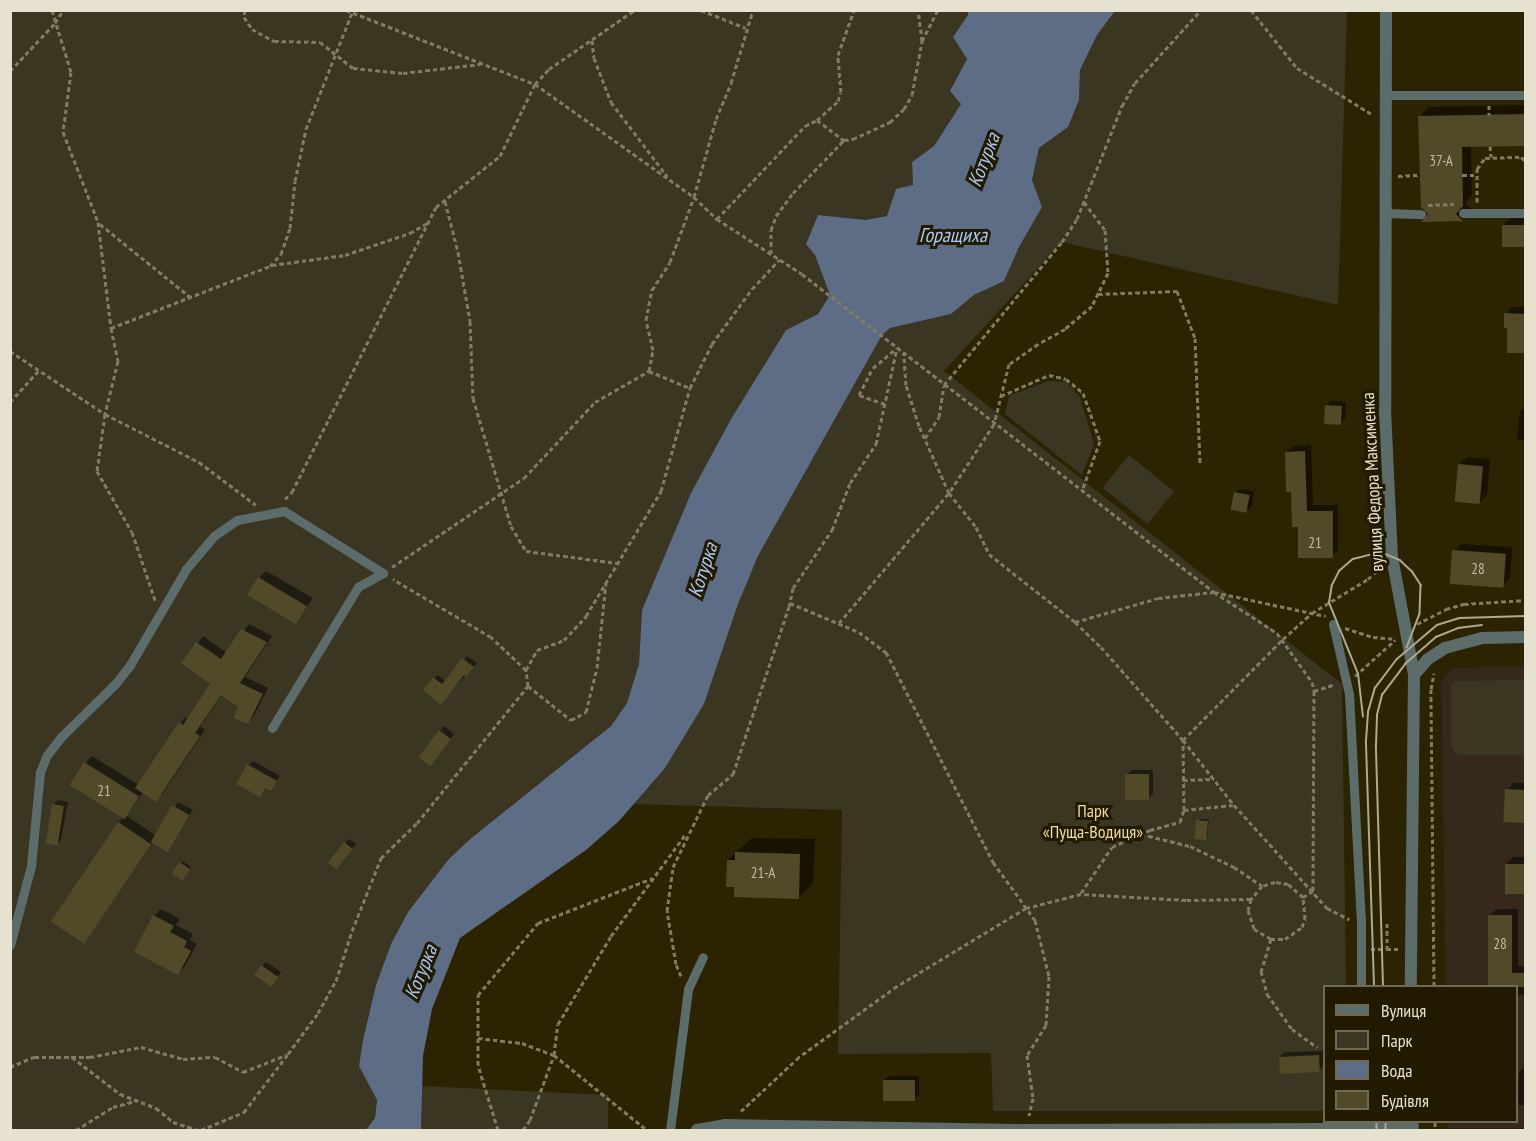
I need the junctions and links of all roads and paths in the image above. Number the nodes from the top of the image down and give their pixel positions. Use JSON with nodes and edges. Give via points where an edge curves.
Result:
{"nodes":[{"id":1,"x":52,"y":10,"type":"edge"},
{"id":2,"x":63,"y":10,"type":"edge"},
{"id":3,"x":245,"y":10,"type":"edge"},
{"id":4,"x":346,"y":10,"type":"edge"},
{"id":5,"x":635,"y":10,"type":"edge"},
{"id":6,"x":700,"y":10,"type":"edge"},
{"id":7,"x":753,"y":10,"type":"edge"},
{"id":8,"x":854,"y":10,"type":"edge"},
{"id":9,"x":918,"y":10,"type":"edge"},
{"id":10,"x":938,"y":10,"type":"edge"},
{"id":11,"x":1201,"y":10,"type":"edge"},
{"id":12,"x":1251,"y":10,"type":"edge"},
{"id":13,"x":1386,"y":10,"type":"edge"},
{"id":14,"x":352,"y":12,"type":"edge"},
{"id":15,"x":55,"y":23,"type":"junction"},
{"id":16,"x":747,"y":28,"type":"junction"},
{"id":17,"x":592,"y":40,"type":"junction"},
{"id":18,"x":922,"y":41,"type":"junction"},
{"id":19,"x":335,"y":51,"type":"junction"},
{"id":20,"x":481,"y":63,"type":"junction"},
{"id":21,"x":10,"y":71,"type":"edge"},
{"id":22,"x":535,"y":84,"type":"junction"},
{"id":23,"x":1387,"y":95,"type":"junction"},
{"id":24,"x":1526,"y":95,"type":"edge"},
{"id":25,"x":817,"y":120,"type":"junction"},
{"id":26,"x":1388,"y":123,"type":"junction"},
{"id":27,"x":844,"y":140,"type":"junction"},
{"id":28,"x":1490,"y":146,"type":"dead end"},
{"id":29,"x":1491,"y":157,"type":"junction"},
{"id":30,"x":1526,"y":161,"type":"edge"},
{"id":31,"x":1420,"y":175,"type":"dead end"},
{"id":32,"x":1462,"y":175,"type":"dead end"},
{"id":33,"x":1477,"y":175,"type":"junction"},
{"id":34,"x":1387,"y":176,"type":"junction"},
{"id":35,"x":670,"y":180,"type":"junction"},
{"id":36,"x":694,"y":197,"type":"junction"},
{"id":37,"x":444,"y":201,"type":"junction"},
{"id":38,"x":1084,"y":202,"type":"junction"},
{"id":39,"x":1477,"y":204,"type":"dead end"},
{"id":40,"x":1387,"y":213,"type":"junction"},
{"id":41,"x":1463,"y":213,"type":"dead end"},
{"id":42,"x":1526,"y":213,"type":"edge"},
{"id":43,"x":1421,"y":214,"type":"dead end"},
{"id":44,"x":717,"y":219,"type":"junction"},
{"id":45,"x":98,"y":222,"type":"junction"},
{"id":46,"x":429,"y":222,"type":"junction"},
{"id":47,"x":771,"y":254,"type":"junction"},
{"id":48,"x":779,"y":260,"type":"junction"},
{"id":49,"x":270,"y":266,"type":"junction"},
{"id":50,"x":1098,"y":294,"type":"junction"},
{"id":51,"x":190,"y":297,"type":"junction"},
{"id":52,"x":111,"y":328,"type":"junction"},
{"id":53,"x":897,"y":348,"type":"junction"},
{"id":54,"x":10,"y":351,"type":"edge"},
{"id":55,"x":904,"y":353,"type":"junction"},
{"id":56,"x":39,"y":370,"type":"junction"},
{"id":57,"x":649,"y":371,"type":"junction"},
{"id":58,"x":944,"y":385,"type":"junction"},
{"id":59,"x":690,"y":388,"type":"junction"},
{"id":60,"x":1001,"y":396,"type":"junction"},
{"id":61,"x":10,"y":402,"type":"edge"},
{"id":62,"x":885,"y":404,"type":"junction"},
{"id":63,"x":105,"y":414,"type":"junction"},
{"id":64,"x":994,"y":424,"type":"junction"},
{"id":65,"x":925,"y":438,"type":"junction"},
{"id":66,"x":1200,"y":465,"type":"dead end"},
{"id":67,"x":1082,"y":491,"type":"junction"},
{"id":68,"x":502,"y":493,"type":"junction"},
{"id":69,"x":949,"y":493,"type":"junction"},
{"id":70,"x":242,"y":495,"type":"dead end"},
{"id":71,"x":270,"y":515,"type":"junction"},
{"id":72,"x":1392,"y":557,"type":"junction"},
{"id":73,"x":617,"y":563,"type":"junction"},
{"id":74,"x":383,"y":573,"type":"junction"},
{"id":75,"x":606,"y":582,"type":"junction"},
{"id":76,"x":1214,"y":591,"type":"junction"},
{"id":77,"x":790,"y":603,"type":"junction"},
{"id":78,"x":160,"y":614,"type":"junction"},
{"id":79,"x":1312,"y":614,"type":"junction"},
{"id":80,"x":1075,"y":622,"type":"junction"},
{"id":81,"x":839,"y":623,"type":"junction"},
{"id":82,"x":1333,"y":624,"type":"junction"},
{"id":83,"x":1526,"y":637,"type":"edge"},
{"id":84,"x":1283,"y":639,"type":"junction"},
{"id":85,"x":1408,"y":642,"type":"junction"},
{"id":86,"x":1437,"y":668,"type":"dead end"},
{"id":87,"x":526,"y":670,"type":"junction"},
{"id":88,"x":1414,"y":675,"type":"junction"},
{"id":89,"x":528,"y":686,"type":"junction"},
{"id":90,"x":273,"y":728,"type":"dead end"},
{"id":91,"x":1183,"y":740,"type":"junction"},
{"id":92,"x":1214,"y":779,"type":"junction"},
{"id":93,"x":1184,"y":780,"type":"junction"},
{"id":94,"x":1234,"y":805,"type":"junction"},
{"id":95,"x":1184,"y":810,"type":"junction"},
{"id":96,"x":690,"y":829,"type":"junction"},
{"id":97,"x":1142,"y":834,"type":"junction"},
{"id":98,"x":653,"y":879,"type":"junction"},
{"id":99,"x":1262,"y":886,"type":"junction"},
{"id":100,"x":1313,"y":891,"type":"junction"},
{"id":101,"x":1081,"y":894,"type":"junction"},
{"id":102,"x":1303,"y":897,"type":"junction"},
{"id":103,"x":1251,"y":899,"type":"junction"},
{"id":104,"x":1026,"y":908,"type":"junction"},
{"id":105,"x":1361,"y":920,"type":"junction"},
{"id":106,"x":1271,"y":939,"type":"junction"},
{"id":107,"x":10,"y":945,"type":"edge"},
{"id":108,"x":703,"y":957,"type":"dead end"},
{"id":109,"x":1361,"y":985,"type":"edge"},
{"id":110,"x":1411,"y":985,"type":"edge"},
{"id":111,"x":1434,"y":985,"type":"edge"},
{"id":112,"x":688,"y":989,"type":"junction"},
{"id":113,"x":478,"y":1038,"type":"junction"},
{"id":114,"x":1317,"y":1047,"type":"dead end"},
{"id":115,"x":288,"y":1054,"type":"junction"},
{"id":116,"x":554,"y":1055,"type":"junction"},
{"id":117,"x":72,"y":1057,"type":"junction"},
{"id":118,"x":10,"y":1067,"type":"edge"},
{"id":119,"x":135,"y":1101,"type":"junction"},
{"id":120,"x":725,"y":1125,"type":"junction"},
{"id":121,"x":1413,"y":1126,"type":"edge"},
{"id":122,"x":1363,"y":1127,"type":"edge"},
{"id":123,"x":1025,"y":1130,"type":"edge"},
{"id":124,"x":76,"y":1131,"type":"edge"},
{"id":125,"x":200,"y":1131,"type":"edge"},
{"id":126,"x":498,"y":1131,"type":"edge"},
{"id":127,"x":523,"y":1131,"type":"edge"},
{"id":128,"x":647,"y":1131,"type":"edge"},
{"id":129,"x":670,"y":1131,"type":"edge"},
{"id":130,"x":697,"y":1131,"type":"edge"}],
"edges":[{"from":1,"to":15,"type":"path"},
{"from":2,"to":15,"type":"path"},
{"from":3,"to":19,"type":"path","via":[[244,17],[252,29],[274,41],[320,42]]},
{"from":4,"to":14,"type":"path"},
{"from":5,"to":17,"type":"path"},
{"from":6,"to":16,"type":"path"},
{"from":7,"to":16,"type":"path"},
{"from":8,"to":25,"type":"path","via":[[838,56],[838,101]]},
{"from":9,"to":18,"type":"path"},
{"from":10,"to":18,"type":"path"},
{"from":11,"to":38,"type":"path","via":[[1135,83]]},
{"from":12,"to":26,"type":"path","via":[[1297,68]]},
{"from":13,"to":23,"type":"street","name":"вулиця Федора Максименка"},
{"from":14,"to":19,"type":"path"},
{"from":14,"to":20,"type":"path"},
{"from":15,"to":21,"type":"path"},
{"from":15,"to":45,"type":"path","via":[[71,72],[63,132]]},
{"from":16,"to":36,"type":"path"},
{"from":17,"to":22,"type":"path","via":[[549,69]]},
{"from":17,"to":35,"type":"path","via":[[594,58],[611,102]]},
{"from":18,"to":27,"type":"path","via":[[912,95],[904,109],[890,122],[853,140]]},
{"from":19,"to":20,"type":"path","via":[[353,68],[370,71],[403,73]]},
{"from":19,"to":49,"type":"path","via":[[306,129],[290,228],[281,254]]},
{"from":20,"to":22,"type":"path"},
{"from":22,"to":35,"type":"path"},
{"from":22,"to":37,"type":"path","via":[[500,156]]},
{"from":23,"to":24,"type":"lane"},
{"from":23,"to":26,"type":"street","name":"вулиця Федора Максименка"},
{"from":25,"to":27,"type":"path"},
{"from":25,"to":44,"type":"path","via":[[805,126]]},
{"from":26,"to":34,"type":"street","name":"вулиця Федора Максименка"},
{"from":27,"to":47,"type":"path","via":[[776,216],[771,230]]},
{"from":28,"to":29,"type":"path"},
{"from":29,"to":30,"type":"path","via":[[1521,157]]},
{"from":29,"to":33,"type":"path","via":[[1485,158]]},
{"from":31,"to":34,"type":"path"},
{"from":32,"to":33,"type":"path"},
{"from":33,"to":39,"type":"path"},
{"from":34,"to":40,"type":"street","name":"вулиця Федора Максименка"},
{"from":35,"to":36,"type":"path"},
{"from":36,"to":44,"type":"path"},
{"from":36,"to":57,"type":"path","via":[[670,262],[652,290],[646,320],[653,350]]},
{"from":37,"to":46,"type":"path","via":[[436,207]]},
{"from":37,"to":68,"type":"path","via":[[470,321],[473,398]]},
{"from":38,"to":50,"type":"path","via":[[1105,230],[1108,273]]},
{"from":38,"to":58,"type":"path","via":[[1062,242]]},
{"from":40,"to":43,"type":"lane"},
{"from":40,"to":72,"type":"street","name":"вулиця Федора Максименка","via":[[1385,410]]},
{"from":41,"to":42,"type":"lane"},
{"from":44,"to":47,"type":"path"},
{"from":45,"to":51,"type":"path"},
{"from":45,"to":52,"type":"path"},
{"from":46,"to":49,"type":"path","via":[[410,233],[345,255]]},
{"from":46,"to":71,"type":"path","via":[[292,492]]},
{"from":47,"to":48,"type":"path"},
{"from":48,"to":53,"type":"path"},
{"from":48,"to":59,"type":"path","via":[[752,289],[712,344]]},
{"from":49,"to":51,"type":"path"},
{"from":50,"to":60,"type":"path","via":[[1092,306],[1065,329],[1009,364]]},
{"from":50,"to":66,"type":"path","via":[[1177,291],[1195,338]]},
{"from":51,"to":52,"type":"path"},
{"from":52,"to":63,"type":"path","via":[[118,361]]},
{"from":53,"to":55,"type":"path"},
{"from":53,"to":62,"type":"path"},
{"from":53,"to":62,"type":"path","via":[[873,368],[859,395]]},
{"from":54,"to":56,"type":"path"},
{"from":55,"to":58,"type":"path"},
{"from":55,"to":65,"type":"path","via":[[906,385]]},
{"from":56,"to":61,"type":"path"},
{"from":56,"to":63,"type":"path"},
{"from":57,"to":59,"type":"path"},
{"from":57,"to":68,"type":"path","via":[[595,402],[524,478]]},
{"from":58,"to":64,"type":"path"},
{"from":58,"to":65,"type":"path","via":[[939,417]]},
{"from":59,"to":73,"type":"path","via":[[661,491]]},
{"from":60,"to":64,"type":"path"},
{"from":60,"to":67,"type":"path","via":[[1049,375],[1066,379],[1083,393],[1100,441]]},
{"from":62,"to":77,"type":"path","via":[[876,444],[850,483],[832,530],[793,588]]},
{"from":63,"to":70,"type":"path","via":[[199,462]]},
{"from":63,"to":78,"type":"path","via":[[97,471],[132,532]]},
{"from":64,"to":67,"type":"path"},
{"from":64,"to":69,"type":"path"},
{"from":65,"to":69,"type":"path"},
{"from":67,"to":76,"type":"path"},
{"from":68,"to":73,"type":"path","via":[[511,526],[526,551]]},
{"from":68,"to":74,"type":"path"},
{"from":69,"to":80,"type":"path","via":[[976,527],[989,554]]},
{"from":69,"to":81,"type":"path"},
{"from":71,"to":74,"type":"lane","via":[[284,511]]},
{"from":71,"to":78,"type":"lane","via":[[237,520],[214,536],[186,569]]},
{"from":72,"to":79,"type":"path","via":[[1368,579]]},
{"from":72,"to":85,"type":"street","name":"вулиця Федора Максименка"},
{"from":73,"to":75,"type":"path"},
{"from":74,"to":87,"type":"path","via":[[491,637]]},
{"from":74,"to":90,"type":"lane","via":[[358,587]]},
{"from":75,"to":87,"type":"path","via":[[586,616],[564,640],[537,650]]},
{"from":75,"to":89,"type":"path","via":[[597,668],[586,712],[571,720]]},
{"from":76,"to":79,"type":"path"},
{"from":76,"to":80,"type":"path","via":[[1158,598]]},
{"from":76,"to":84,"type":"path"},
{"from":77,"to":81,"type":"path"},
{"from":77,"to":96,"type":"path","via":[[733,774],[708,795]]},
{"from":78,"to":107,"type":"lane","via":[[116,683],[47,755],[40,772],[31,866]]},
{"from":79,"to":82,"type":"path","via":[[1327,617]]},
{"from":79,"to":84,"type":"path"},
{"from":80,"to":91,"type":"path"},
{"from":81,"to":104,"type":"path","via":[[886,652],[993,861]]},
{"from":82,"to":85,"type":"path","via":[[1373,637]]},
{"from":82,"to":105,"type":"lane","via":[[1349,693]]},
{"from":83,"to":88,"type":"street","via":[[1483,638],[1445,648]]},
{"from":84,"to":91,"type":"path"},
{"from":84,"to":100,"type":"path","via":[[1314,691]]},
{"from":85,"to":88,"type":"street","name":"вулиця Федора Максименка"},
{"from":86,"to":111,"type":"path","via":[[1431,689]]},
{"from":87,"to":89,"type":"path"},
{"from":88,"to":110,"type":"street","name":"вулиця Федора Максименка"},
{"from":89,"to":115,"type":"path","via":[[417,823],[381,858],[336,981]]},
{"from":91,"to":92,"type":"path"},
{"from":91,"to":93,"type":"path"},
{"from":92,"to":93,"type":"path"},
{"from":92,"to":94,"type":"path"},
{"from":93,"to":95,"type":"path"},
{"from":94,"to":95,"type":"path"},
{"from":94,"to":100,"type":"path"},
{"from":95,"to":97,"type":"path","via":[[1180,822]]},
{"from":96,"to":98,"type":"path"},
{"from":96,"to":112,"type":"path","via":[[673,867],[667,911],[676,964]]},
{"from":97,"to":99,"type":"path","via":[[1190,846],[1234,867]]},
{"from":97,"to":101,"type":"path","via":[[1112,847]]},
{"from":98,"to":113,"type":"path","via":[[538,923],[478,995]]},
{"from":98,"to":116,"type":"path","via":[[611,936],[558,1024]]},
{"from":99,"to":102,"type":"path","via":[[1288,884]]},
{"from":99,"to":103,"type":"path"},
{"from":100,"to":102,"type":"path"},
{"from":100,"to":105,"type":"path","via":[[1327,908]]},
{"from":101,"to":103,"type":"path"},
{"from":101,"to":104,"type":"path"},
{"from":102,"to":106,"type":"path","via":[[1306,909],[1302,927],[1285,939]]},
{"from":103,"to":106,"type":"path","via":[[1248,910],[1254,928]]},
{"from":104,"to":120,"type":"path","via":[[897,986],[799,1057]]},
{"from":104,"to":123,"type":"path","via":[[1035,920],[1049,976],[1046,1025],[1028,1055],[1034,1098]]},
{"from":105,"to":109,"type":"lane"},
{"from":106,"to":114,"type":"path","via":[[1261,971],[1267,994],[1292,1029]]},
{"from":108,"to":112,"type":"lane"},
{"from":112,"to":129,"type":"lane"},
{"from":113,"to":116,"type":"path","via":[[522,1043]]},
{"from":113,"to":126,"type":"path","via":[[478,1065]]},
{"from":115,"to":117,"type":"path","via":[[243,1072],[215,1057],[183,1059],[141,1047]]},
{"from":115,"to":125,"type":"path","via":[[244,1112]]},
{"from":116,"to":127,"type":"path"},
{"from":116,"to":128,"type":"path"},
{"from":117,"to":118,"type":"path","via":[[34,1057]]},
{"from":117,"to":119,"type":"path"},
{"from":119,"to":124,"type":"path","via":[[113,1107]]},
{"from":119,"to":125,"type":"path","via":[[156,1108],[173,1122]]},
{"from":120,"to":123,"type":"street"},
{"from":120,"to":130,"type":"street"},
{"from":121,"to":122,"type":"street"},
{"from":122,"to":123,"type":"street"}]}
